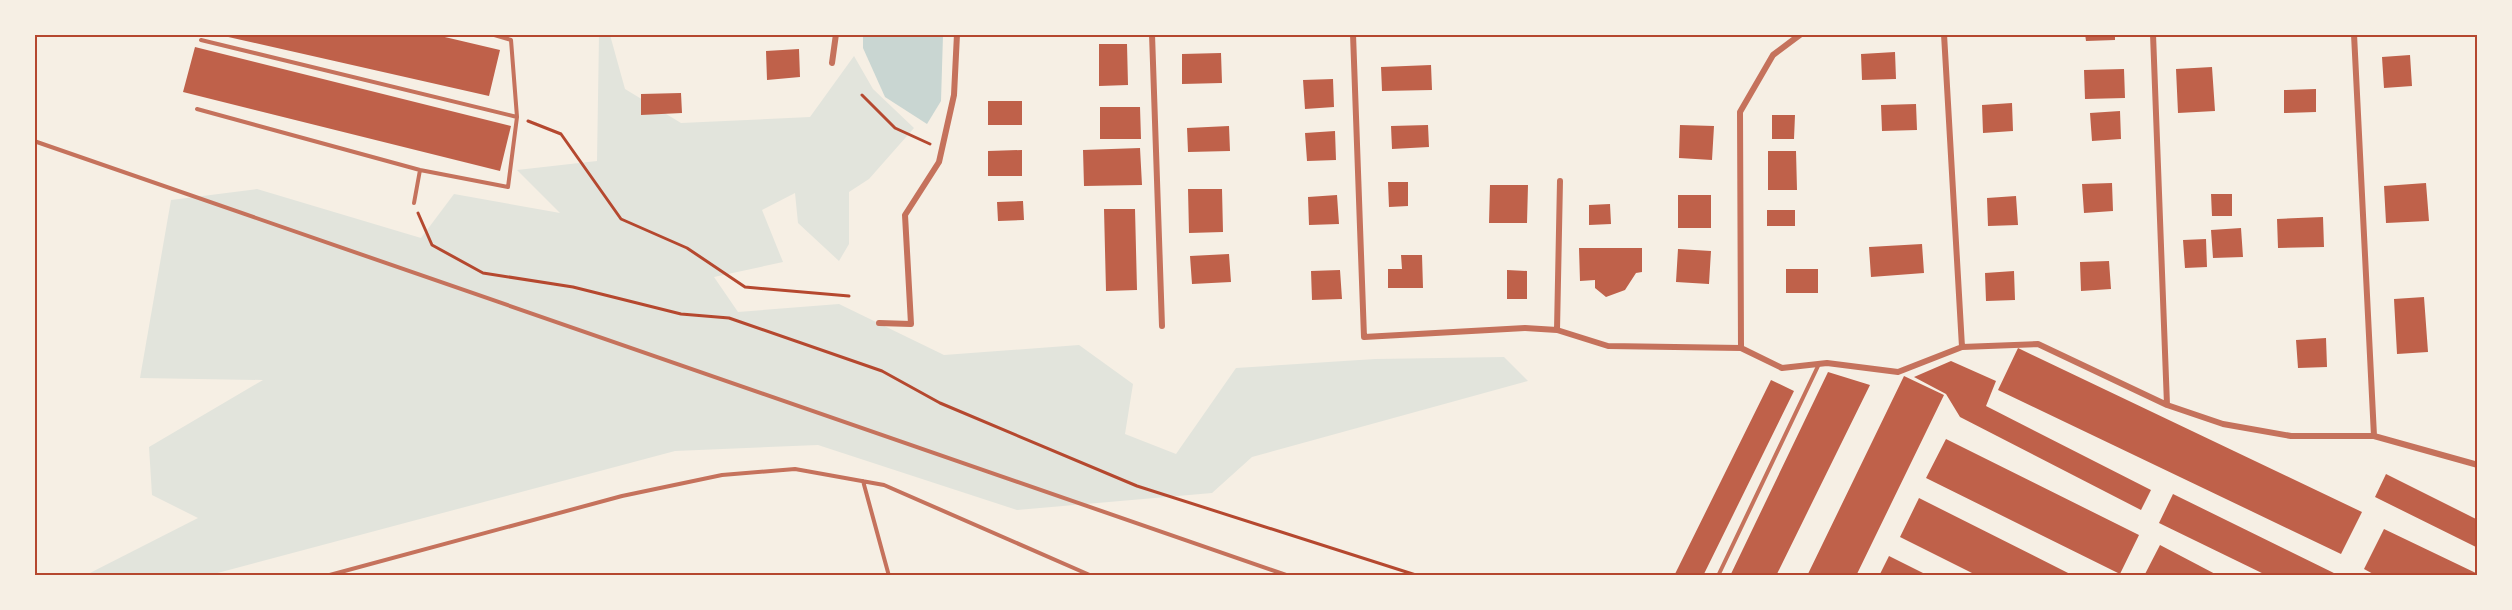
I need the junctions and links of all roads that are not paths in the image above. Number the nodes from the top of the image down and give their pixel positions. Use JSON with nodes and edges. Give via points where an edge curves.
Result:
{"nodes":[{"id":1,"x":491,"y":34,"type":"edge"},
{"id":2,"x":836,"y":34,"type":"edge"},
{"id":3,"x":957,"y":34,"type":"edge"},
{"id":4,"x":1152,"y":34,"type":"edge"},
{"id":5,"x":1353,"y":34,"type":"edge"},
{"id":6,"x":1802,"y":34,"type":"edge"},
{"id":7,"x":1944,"y":34,"type":"edge"},
{"id":8,"x":2153,"y":34,"type":"edge"},
{"id":9,"x":2354,"y":34,"type":"edge"},
{"id":10,"x":201,"y":40,"type":"dead end"},
{"id":11,"x":832,"y":63,"type":"dead end"},
{"id":12,"x":197,"y":109,"type":"dead end"},
{"id":13,"x":517,"y":117,"type":"junction"},
{"id":14,"x":34,"y":141,"type":"edge"},
{"id":15,"x":420,"y":170,"type":"junction"},
{"id":16,"x":1560,"y":181,"type":"dead end"},
{"id":17,"x":414,"y":203,"type":"road end"},
{"id":18,"x":879,"y":323,"type":"dead end"},
{"id":19,"x":1162,"y":326,"type":"dead end"},
{"id":20,"x":1557,"y":330,"type":"junction"},
{"id":21,"x":1962,"y":347,"type":"junction"},
{"id":22,"x":1741,"y":348,"type":"junction"},
{"id":23,"x":1820,"y":364,"type":"junction"},
{"id":24,"x":2167,"y":405,"type":"junction"},
{"id":25,"x":2374,"y":436,"type":"junction"},
{"id":26,"x":2478,"y":465,"type":"edge"},
{"id":27,"x":863,"y":481,"type":"junction"},
{"id":28,"x":326,"y":576,"type":"edge"},
{"id":29,"x":889,"y":576,"type":"edge"},
{"id":30,"x":1092,"y":576,"type":"edge"},
{"id":31,"x":1288,"y":576,"type":"edge"},
{"id":32,"x":1718,"y":576,"type":"edge"}],
"edges":[{"from":1,"to":13,"type":"lane","via":[[511,40]]},
{"from":2,"to":11,"type":"street"},
{"from":3,"to":18,"type":"street","via":[[954,95],[939,162],[905,215],[911,324]]},
{"from":4,"to":19,"type":"street"},
{"from":5,"to":20,"type":"street","via":[[1364,337],[1525,328]]},
{"from":6,"to":22,"type":"street","via":[[1773,55],[1740,112]]},
{"from":7,"to":21,"type":"street"},
{"from":8,"to":24,"type":"street"},
{"from":9,"to":25,"type":"street"},
{"from":10,"to":13,"type":"lane"},
{"from":12,"to":15,"type":"lane"},
{"from":13,"to":15,"type":"lane","via":[[508,187]]},
{"from":14,"to":31,"type":"lane"},
{"from":15,"to":17,"type":"lane"},
{"from":16,"to":20,"type":"street"},
{"from":20,"to":22,"type":"street","via":[[1608,346]]},
{"from":21,"to":23,"type":"street","via":[[1898,372]]},
{"from":21,"to":24,"type":"street","via":[[2038,344]]},
{"from":22,"to":23,"type":"street","via":[[1782,368]]},
{"from":23,"to":32,"type":"lane"},
{"from":24,"to":25,"type":"street","via":[[2223,424],[2291,436]]},
{"from":25,"to":26,"type":"street"},
{"from":27,"to":28,"type":"lane","via":[[795,469],[722,475],[622,496]]},
{"from":27,"to":29,"type":"lane"},
{"from":27,"to":30,"type":"lane","via":[[884,485]]}]}
